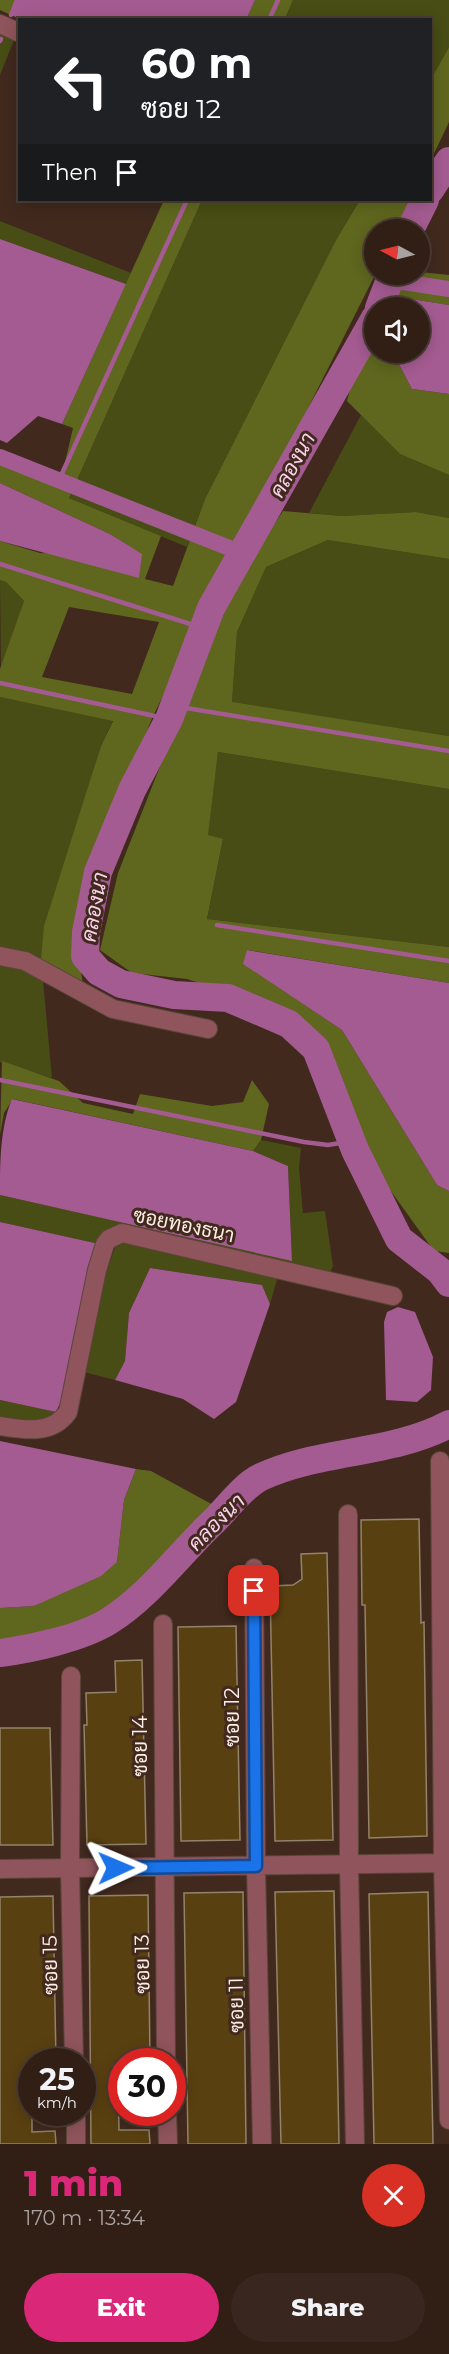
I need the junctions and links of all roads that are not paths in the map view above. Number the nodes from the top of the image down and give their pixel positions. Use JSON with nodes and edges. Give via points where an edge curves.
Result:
{"nodes":[{"id":1,"x":0,"y":24,"type":"edge"},
{"id":2,"x":18,"y":32,"type":"edge"},
{"id":3,"x":0,"y":956,"type":"edge"},
{"id":4,"x":208,"y":1029,"type":"dead end"},
{"id":5,"x":393,"y":1296,"type":"dead end"},
{"id":6,"x":0,"y":1426,"type":"edge"},
{"id":7,"x":440,"y":1461,"type":"dead end"},
{"id":8,"x":348,"y":1514,"type":"dead end"},
{"id":9,"x":254,"y":1568,"type":"dead end"},
{"id":10,"x":163,"y":1624,"type":"dead end"},
{"id":11,"x":71,"y":1676,"type":"dead end"},
{"id":12,"x":446,"y":1863,"type":"edge"},
{"id":13,"x":350,"y":1864,"type":"junction"},
{"id":14,"x":256,"y":1866,"type":"junction"},
{"id":15,"x":163,"y":1867,"type":"junction"},
{"id":16,"x":70,"y":1868,"type":"junction"},
{"id":17,"x":0,"y":1869,"type":"edge"},
{"id":18,"x":74,"y":2048,"type":"edge"},
{"id":19,"x":166,"y":2048,"type":"edge"},
{"id":20,"x":449,"y":2120,"type":"edge"},
{"id":21,"x":76,"y":2126,"type":"edge"},
{"id":22,"x":167,"y":2126,"type":"edge"},
{"id":23,"x":76,"y":2144,"type":"edge"},
{"id":24,"x":168,"y":2144,"type":"edge"},
{"id":25,"x":262,"y":2144,"type":"edge"},
{"id":26,"x":355,"y":2144,"type":"edge"}],
"edges":[{"from":1,"to":2,"type":"street"},
{"from":3,"to":4,"type":"street","via":[[25,961],[113,1009]]},
{"from":5,"to":6,"type":"street","name":"ซอยทองธนา","via":[[122,1233],[109,1239],[97,1270],[68,1412],[61,1423],[41,1429],[26,1431]]},
{"from":7,"to":12,"type":"street"},
{"from":8,"to":13,"type":"street"},
{"from":9,"to":14,"type":"street","name":"ซอย 12"},
{"from":10,"to":15,"type":"street","name":"ซอย 14"},
{"from":11,"to":16,"type":"street","name":"ซอย 15"},
{"from":12,"to":13,"type":"street"},
{"from":12,"to":20,"type":"street"},
{"from":13,"to":14,"type":"street"},
{"from":13,"to":26,"type":"street"},
{"from":14,"to":15,"type":"street"},
{"from":14,"to":25,"type":"street","name":"ซอย 11"},
{"from":15,"to":16,"type":"street"},
{"from":15,"to":19,"type":"street","name":"ซอย 13"},
{"from":16,"to":17,"type":"street"},
{"from":16,"to":18,"type":"street","name":"ซอย 15"},
{"from":21,"to":23,"type":"street"},
{"from":22,"to":24,"type":"street"}]}
